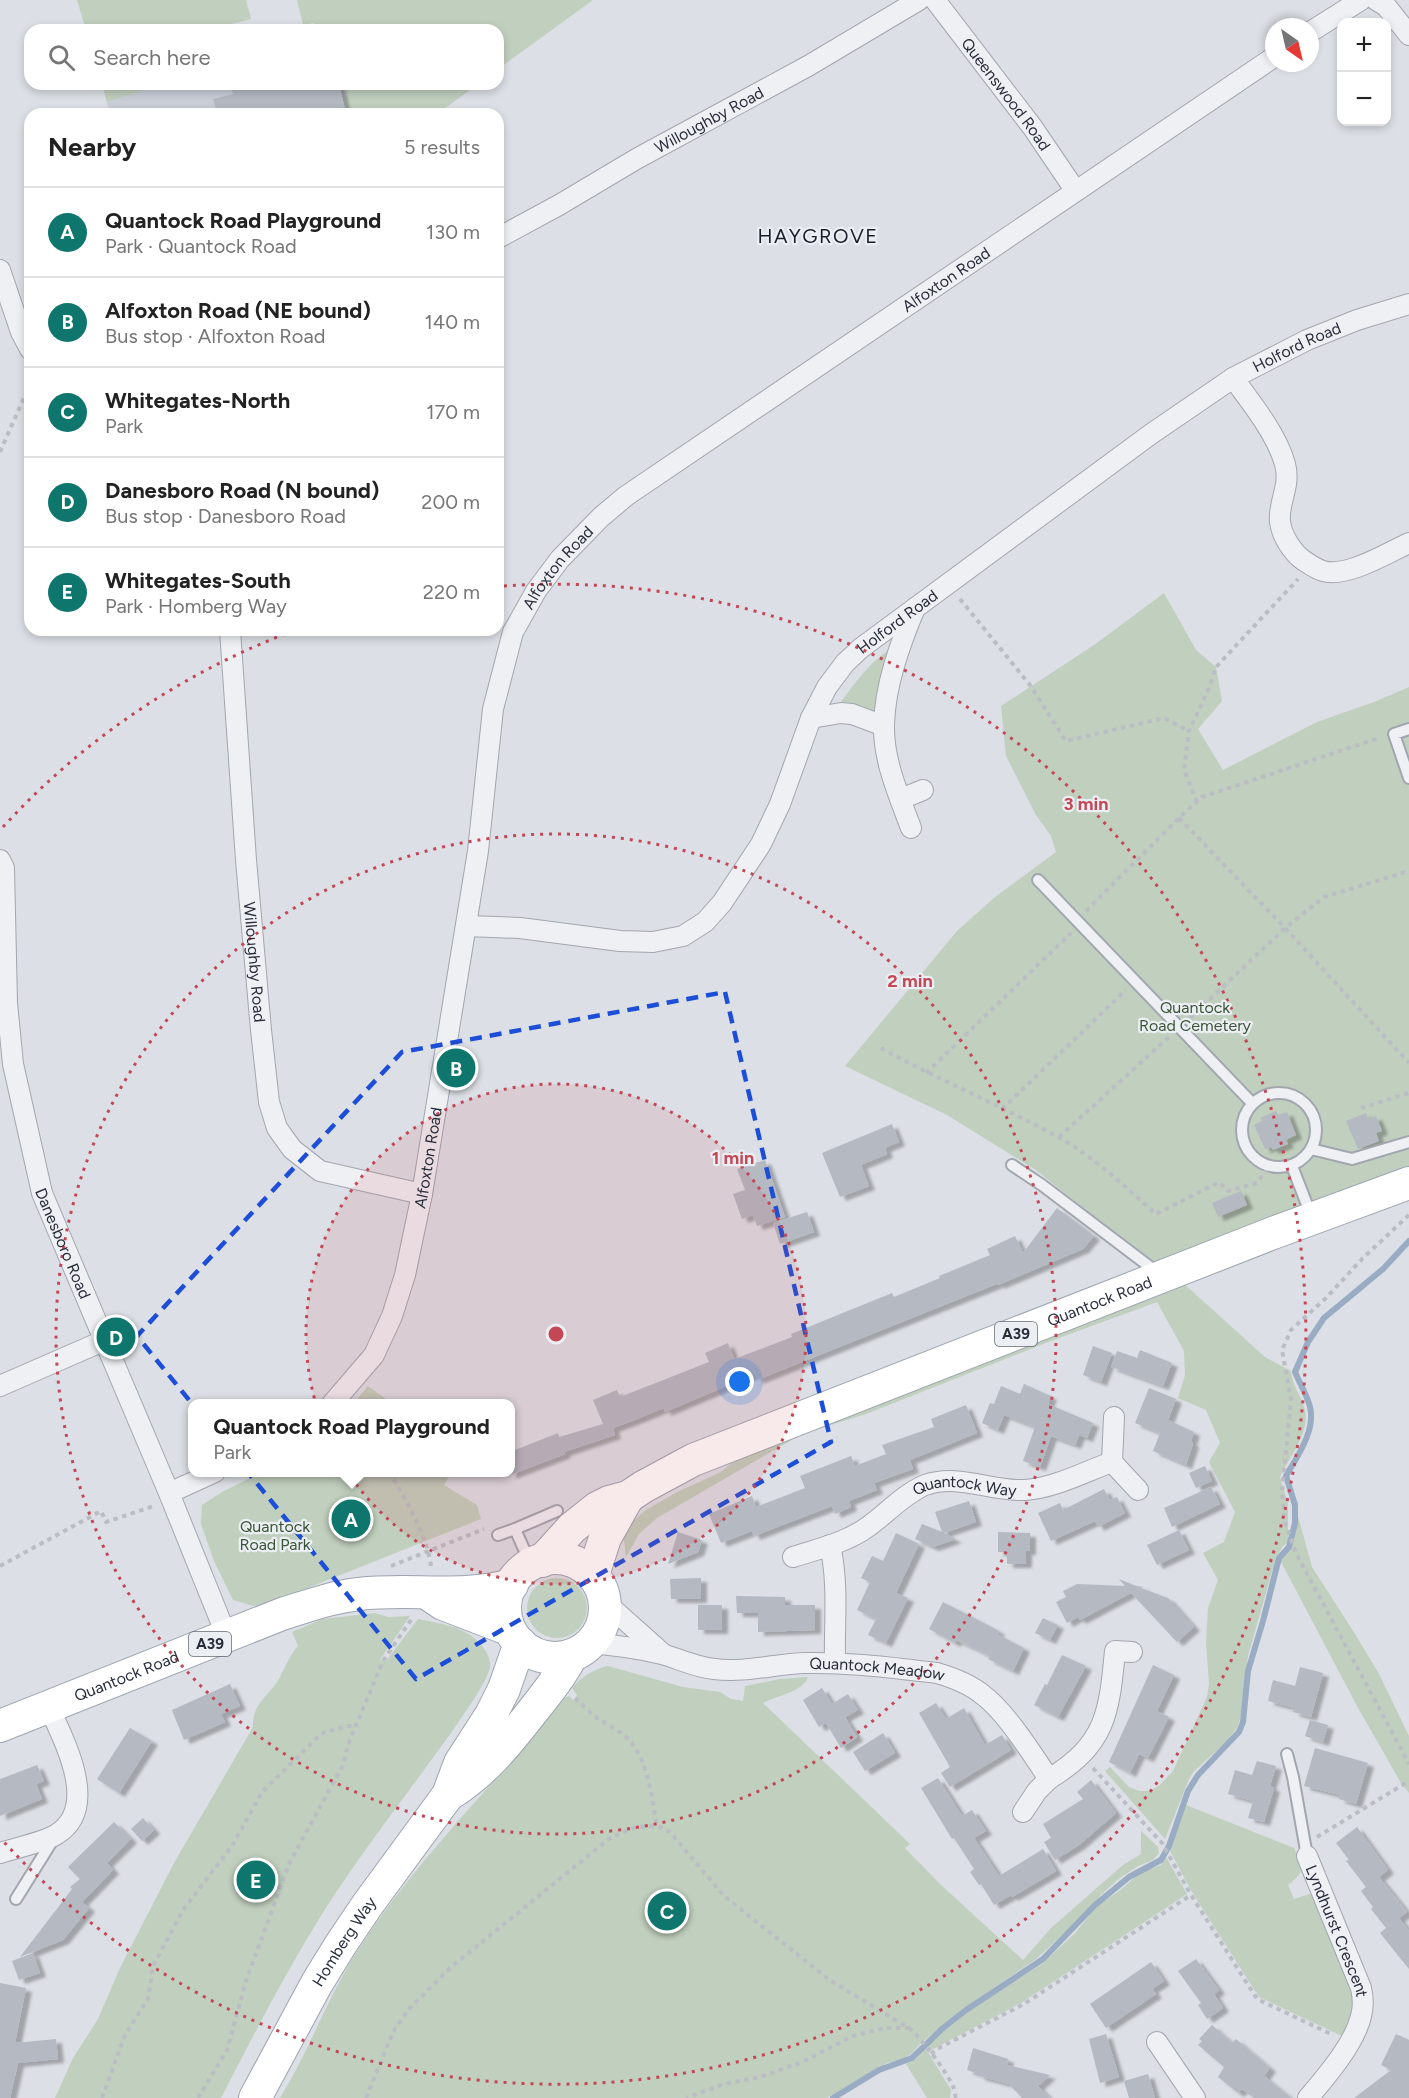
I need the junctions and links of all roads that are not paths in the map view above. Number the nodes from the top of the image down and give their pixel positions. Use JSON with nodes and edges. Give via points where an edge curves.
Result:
{"nodes":[{"id":1,"x":919,"y":0,"type":"edge"},
{"id":2,"x":935,"y":0,"type":"edge"},
{"id":3,"x":1361,"y":0,"type":"edge"},
{"id":4,"x":1376,"y":0,"type":"edge"},
{"id":5,"x":1319,"y":26,"type":"edge"},
{"id":6,"x":1409,"y":35,"type":"edge"},
{"id":7,"x":1265,"y":63,"type":"edge"},
{"id":8,"x":1075,"y":190,"type":"junction"},
{"id":9,"x":504,"y":235,"type":"edge"},
{"id":10,"x":0,"y":270,"type":"edge"},
{"id":11,"x":1409,"y":304,"type":"edge"},
{"id":12,"x":24,"y":338,"type":"edge"},
{"id":13,"x":1233,"y":378,"type":"junction"},
{"id":14,"x":1409,"y":543,"type":"edge"},
{"id":15,"x":915,"y":608,"type":"junction"},
{"id":16,"x":230,"y":636,"type":"edge"},
{"id":17,"x":811,"y":718,"type":"junction"},
{"id":18,"x":884,"y":726,"type":"junction"},
{"id":19,"x":1409,"y":729,"type":"edge"},
{"id":20,"x":1409,"y":778,"type":"edge"},
{"id":21,"x":923,"y":790,"type":"dead end"},
{"id":22,"x":901,"y":800,"type":"junction"},
{"id":23,"x":911,"y":828,"type":"dead end"},
{"id":24,"x":0,"y":860,"type":"edge"},
{"id":25,"x":1038,"y":880,"type":"dead end"},
{"id":26,"x":466,"y":926,"type":"junction"},
{"id":27,"x":7,"y":1066,"type":"edge"},
{"id":28,"x":1253,"y":1104,"type":"junction"},
{"id":29,"x":1409,"y":1142,"type":"edge"},
{"id":30,"x":1311,"y":1149,"type":"junction"},
{"id":31,"x":1012,"y":1165,"type":"dead end"},
{"id":32,"x":1292,"y":1166,"type":"junction"},
{"id":33,"x":1409,"y":1183,"type":"edge"},
{"id":34,"x":422,"y":1194,"type":"junction"},
{"id":35,"x":1312,"y":1218,"type":"junction"},
{"id":36,"x":1163,"y":1277,"type":"junction"},
{"id":37,"x":103,"y":1341,"type":"junction"},
{"id":38,"x":0,"y":1386,"type":"edge"},
{"id":39,"x":336,"y":1399,"type":"edge"},
{"id":40,"x":1114,"y":1417,"type":"dead end"},
{"id":41,"x":1112,"y":1462,"type":"junction"},
{"id":42,"x":206,"y":1477,"type":"edge"},
{"id":43,"x":1138,"y":1490,"type":"dead end"},
{"id":44,"x":170,"y":1496,"type":"junction"},
{"id":45,"x":628,"y":1497,"type":"junction"},
{"id":46,"x":557,"y":1511,"type":"dead end"},
{"id":47,"x":515,"y":1529,"type":"junction"},
{"id":48,"x":498,"y":1535,"type":"dead end"},
{"id":49,"x":830,"y":1545,"type":"junction"},
{"id":50,"x":793,"y":1557,"type":"dead end"},
{"id":51,"x":528,"y":1570,"type":"junction"},
{"id":52,"x":599,"y":1589,"type":"junction"},
{"id":53,"x":421,"y":1604,"type":"junction"},
{"id":54,"x":514,"y":1636,"type":"junction"},
{"id":55,"x":227,"y":1637,"type":"junction"},
{"id":56,"x":581,"y":1649,"type":"junction"},
{"id":57,"x":1115,"y":1650,"type":"dead end"},
{"id":58,"x":663,"y":1654,"type":"junction"},
{"id":59,"x":835,"y":1663,"type":"junction"},
{"id":60,"x":49,"y":1707,"type":"junction"},
{"id":61,"x":0,"y":1726,"type":"edge"},
{"id":62,"x":1287,"y":1754,"type":"dead end"},
{"id":63,"x":1049,"y":1779,"type":"junction"},
{"id":64,"x":448,"y":1795,"type":"junction"},
{"id":65,"x":1023,"y":1812,"type":"dead end"},
{"id":66,"x":56,"y":1835,"type":"junction"},
{"id":67,"x":0,"y":1853,"type":"edge"},
{"id":68,"x":1307,"y":1856,"type":"joint"},
{"id":69,"x":16,"y":1899,"type":"dead end"},
{"id":70,"x":1157,"y":2042,"type":"dead end"},
{"id":71,"x":255,"y":2098,"type":"edge"},
{"id":72,"x":1195,"y":2098,"type":"edge"},
{"id":73,"x":1308,"y":2098,"type":"edge"}],
"edges":[{"from":1,"to":9,"type":"street","name":"Willoughby Road"},
{"from":2,"to":8,"type":"street","name":"Queenswood Road"},
{"from":3,"to":5,"type":"street"},
{"from":4,"to":6,"type":"street","via":[[1386,6]]},
{"from":7,"to":8,"type":"street","name":"Alfoxton Road"},
{"from":8,"to":26,"type":"street","name":"Alfoxton Road","via":[[626,496],[560,559],[523,610],[504,662],[493,709]]},
{"from":10,"to":12,"type":"street"},
{"from":11,"to":13,"type":"street","name":"Holford Road","via":[[1307,340]]},
{"from":13,"to":14,"type":"street","via":[[1284,461],[1287,489],[1280,523],[1297,556],[1324,572],[1340,572]]},
{"from":13,"to":15,"type":"street","name":"Holford Road"},
{"from":15,"to":17,"type":"street","name":"Holford Road","via":[[845,663]]},
{"from":15,"to":18,"type":"street","via":[[896,662]]},
{"from":16,"to":34,"type":"street","name":"Willoughby Road","via":[[261,1029],[269,1102],[277,1128],[292,1149],[320,1171]]},
{"from":17,"to":18,"type":"street","via":[[852,714]]},
{"from":17,"to":26,"type":"street","name":"Holford Road","via":[[761,844],[722,903],[705,922],[683,936],[653,942],[620,942],[520,928]]},
{"from":18,"to":22,"type":"street"},
{"from":19,"to":20,"type":"lane","via":[[1394,734]]},
{"from":21,"to":22,"type":"street"},
{"from":22,"to":23,"type":"street"},
{"from":24,"to":27,"type":"street","name":"Danesboro Road","via":[[4,868]]},
{"from":25,"to":28,"type":"lane"},
{"from":26,"to":34,"type":"street","name":"Alfoxton Road"},
{"from":27,"to":37,"type":"street","name":"Danesboro Road","via":[[42,1193]]},
{"from":28,"to":30,"type":"lane","via":[[1263,1097],[1286,1094],[1307,1105],[1316,1126]]},
{"from":28,"to":32,"type":"lane","via":[[1243,1127],[1248,1151],[1269,1166]]},
{"from":29,"to":30,"type":"lane","via":[[1352,1160]]},
{"from":30,"to":32,"type":"lane"},
{"from":31,"to":36,"type":"lane"},
{"from":32,"to":35,"type":"lane"},
{"from":33,"to":35,"type":"main road","name":"Quantock Road","number":"A39"},
{"from":34,"to":39,"type":"street","name":"Alfoxton Road","via":[[392,1316],[374,1355]]},
{"from":35,"to":36,"type":"main road","name":"Quantock Road","number":"A39"},
{"from":36,"to":45,"type":"main road","name":"Quantock Road","number":"A39","via":[[693,1460]]},
{"from":37,"to":38,"type":"street"},
{"from":37,"to":44,"type":"street","name":"Danesboro Road"},
{"from":40,"to":41,"type":"street"},
{"from":41,"to":43,"type":"street"},
{"from":41,"to":49,"type":"street","name":"Quantock Way","via":[[1044,1488],[1022,1490],[957,1481],[924,1486],[867,1528]]},
{"from":42,"to":44,"type":"street"},
{"from":44,"to":55,"type":"street","name":"Danesboro Road"},
{"from":45,"to":51,"type":"main road","name":"Quantock Road","number":"A39","via":[[597,1508]]},
{"from":45,"to":52,"type":"main road","name":"Quantock Road","number":"A39","via":[[606,1538]]},
{"from":46,"to":47,"type":"lane"},
{"from":47,"to":48,"type":"lane"},
{"from":47,"to":51,"type":"lane"},
{"from":49,"to":50,"type":"street","name":"Quantock Way"},
{"from":49,"to":59,"type":"street","via":[[837,1589]]},
{"from":51,"to":52,"type":"main road","number":"A39","via":[[565,1559],[579,1564]]},
{"from":51,"to":53,"type":"main road","name":"Quantock Road","number":"A39","via":[[490,1591]]},
{"from":51,"to":54,"type":"main road","number":"A39","via":[[505,1600],[504,1611]]},
{"from":52,"to":56,"type":"main road","number":"A39","via":[[604,1624]]},
{"from":52,"to":58,"type":"street","name":"Quantock Meadow"},
{"from":53,"to":54,"type":"main road","name":"Quantock Road","number":"A39","via":[[443,1604]]},
{"from":53,"to":55,"type":"main road","name":"Quantock Road","number":"A39","via":[[412,1592],[330,1598]]},
{"from":54,"to":56,"type":"main road","number":"A39","via":[[548,1658],[560,1658]]},
{"from":54,"to":64,"type":"main road","name":"Homberg Way","number":"A39","via":[[504,1689],[460,1763]]},
{"from":55,"to":60,"type":"main road","name":"Quantock Road","number":"A39"},
{"from":56,"to":58,"type":"street","name":"Quantock Meadow","via":[[617,1645]]},
{"from":56,"to":64,"type":"main road","name":"Homberg Way","number":"A39","via":[[490,1764]]},
{"from":57,"to":63,"type":"street","via":[[1111,1686],[1097,1736],[1071,1765]]},
{"from":58,"to":59,"type":"street","name":"Quantock Meadow","via":[[693,1665],[736,1671]]},
{"from":59,"to":63,"type":"street","name":"Quantock Meadow","via":[[937,1673],[973,1688],[997,1707]]},
{"from":60,"to":61,"type":"main road","name":"Quantock Road","number":"A39"},
{"from":60,"to":66,"type":"street","via":[[79,1787],[75,1812]]},
{"from":62,"to":68,"type":"lane"},
{"from":63,"to":65,"type":"street"},
{"from":64,"to":71,"type":"main road","name":"Homberg Way","number":"A39","via":[[341,1944]]},
{"from":66,"to":67,"type":"street"},
{"from":66,"to":69,"type":"lane"},
{"from":68,"to":73,"type":"street","name":"Lyndhurst Crescent","via":[[1363,2001],[1361,2016],[1348,2044]]},
{"from":70,"to":72,"type":"street"}]}
